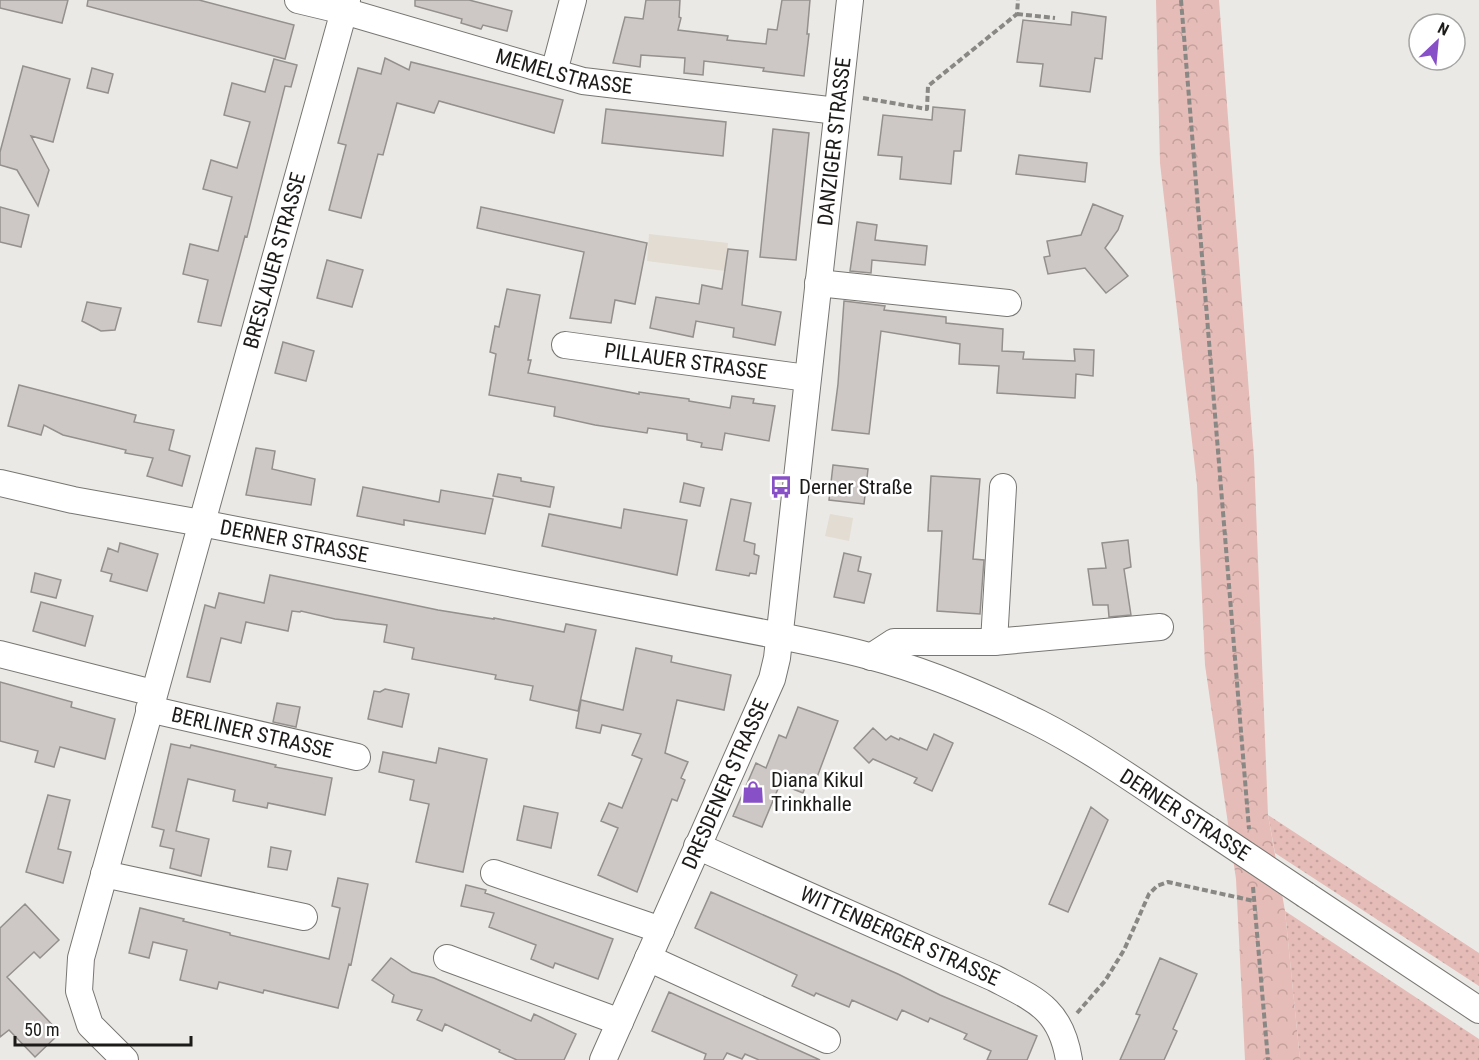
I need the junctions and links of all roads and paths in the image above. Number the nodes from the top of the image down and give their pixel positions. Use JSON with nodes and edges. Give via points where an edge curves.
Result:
{"nodes":[{"id":1,"x":298,"y":0,"type":"edge"},
{"id":2,"x":573,"y":0,"type":"edge"},
{"id":3,"x":850,"y":0,"type":"edge"},
{"id":4,"x":1018,"y":0,"type":"edge"},
{"id":5,"x":1181,"y":0,"type":"edge"},
{"id":6,"x":346,"y":6,"type":"edge"},
{"id":7,"x":1017,"y":14,"type":"junction"},
{"id":8,"x":1055,"y":18,"type":"dead end"},
{"id":9,"x":554,"y":72,"type":"junction"},
{"id":10,"x":838,"y":102,"type":"junction"},
{"id":11,"x":818,"y":283,"type":"junction"},
{"id":12,"x":1008,"y":303,"type":"dead end"},
{"id":13,"x":565,"y":345,"type":"dead end"},
{"id":14,"x":807,"y":378,"type":"junction"},
{"id":15,"x":0,"y":483,"type":"edge"},
{"id":16,"x":1003,"y":488,"type":"dead end"},
{"id":17,"x":201,"y":523,"type":"junction"},
{"id":18,"x":1160,"y":627,"type":"dead end"},
{"id":19,"x":780,"y":636,"type":"junction"},
{"id":20,"x":994,"y":642,"type":"junction"},
{"id":21,"x":0,"y":654,"type":"edge"},
{"id":22,"x":871,"y":657,"type":"junction"},
{"id":23,"x":151,"y":701,"type":"junction"},
{"id":24,"x":357,"y":758,"type":"dead end"},
{"id":25,"x":1250,"y":832,"type":"dead end"},
{"id":26,"x":697,"y":846,"type":"junction"},
{"id":27,"x":494,"y":873,"type":"dead end"},
{"id":28,"x":104,"y":874,"type":"junction"},
{"id":29,"x":303,"y":917,"type":"dead end"},
{"id":30,"x":661,"y":930,"type":"junction"},
{"id":31,"x":447,"y":957,"type":"dead end"},
{"id":32,"x":648,"y":958,"type":"junction"},
{"id":33,"x":1479,"y":1010,"type":"edge"},
{"id":34,"x":620,"y":1022,"type":"junction"},
{"id":35,"x":1061,"y":1030,"type":"junction"},
{"id":36,"x":827,"y":1040,"type":"dead end"},
{"id":37,"x":125,"y":1060,"type":"edge"},
{"id":38,"x":603,"y":1060,"type":"edge"},
{"id":39,"x":1069,"y":1060,"type":"edge"},
{"id":40,"x":1268,"y":1060,"type":"edge"}],
"edges":[{"from":1,"to":6,"type":"street","name":"MEMELSTRASSE"},
{"from":2,"to":9,"type":"street"},
{"from":3,"to":10,"type":"street","name":"DANZIGER STRASSE"},
{"from":4,"to":7,"type":"path"},
{"from":5,"to":25,"type":"path"},
{"from":6,"to":9,"type":"street","name":"MEMELSTRASSE"},
{"from":6,"to":17,"type":"street","name":"BRESLAUER STRASSE"},
{"from":7,"to":8,"type":"path"},
{"from":7,"to":10,"type":"path","via":[[928,86],[927,108]]},
{"from":9,"to":10,"type":"street","name":"MEMELSTRASSE","via":[[583,81]]},
{"from":10,"to":11,"type":"street","name":"DANZIGER STRASSE"},
{"from":11,"to":12,"type":"street"},
{"from":11,"to":14,"type":"street","name":"DANZIGER STRASSE"},
{"from":13,"to":14,"type":"street","name":"PILLAUER STRASSE"},
{"from":14,"to":19,"type":"street","name":"DANZIGER STRASSE"},
{"from":15,"to":17,"type":"street","name":"DERNER STRASSE"},
{"from":16,"to":20,"type":"street"},
{"from":17,"to":19,"type":"street","name":"DERNER STRASSE"},
{"from":17,"to":23,"type":"street","name":"BERLINER STRASSE"},
{"from":18,"to":20,"type":"street"},
{"from":19,"to":22,"type":"street","name":"DERNER STRASSE"},
{"from":19,"to":26,"type":"street","name":"DRESDENER STRASSE","via":[[772,679]]},
{"from":20,"to":22,"type":"street","via":[[894,642]]},
{"from":21,"to":23,"type":"street"},
{"from":22,"to":33,"type":"street","name":"DERNER STRASSE","bridge":true,"via":[[983,697],[1086,750]]},
{"from":23,"to":24,"type":"street","name":"BERLINER STRASSE"},
{"from":23,"to":28,"type":"street","name":"BERLINER STRASSE"},
{"from":26,"to":30,"type":"street","name":"DRESDENER STRASSE"},
{"from":26,"to":35,"type":"street","name":"WITTENBERGER STRASSE","via":[[994,978],[1037,1000]]},
{"from":27,"to":30,"type":"street"},
{"from":28,"to":29,"type":"street"},
{"from":28,"to":37,"type":"street","name":"BERLINER STRASSE","via":[[81,957],[79,991],[90,1026]]},
{"from":30,"to":32,"type":"street","name":"DRESDENER STRASSE"},
{"from":31,"to":34,"type":"street"},
{"from":32,"to":34,"type":"street","name":"DRESDENER STRASSE"},
{"from":32,"to":36,"type":"street"},
{"from":34,"to":38,"type":"street","name":"DRESDENER STRASSE"},
{"from":35,"to":39,"type":"street","name":"WITTENBERGER STRASSE"},
{"from":35,"to":40,"type":"path","via":[[1105,981],[1149,894],[1168,882],[1254,901]]}]}
